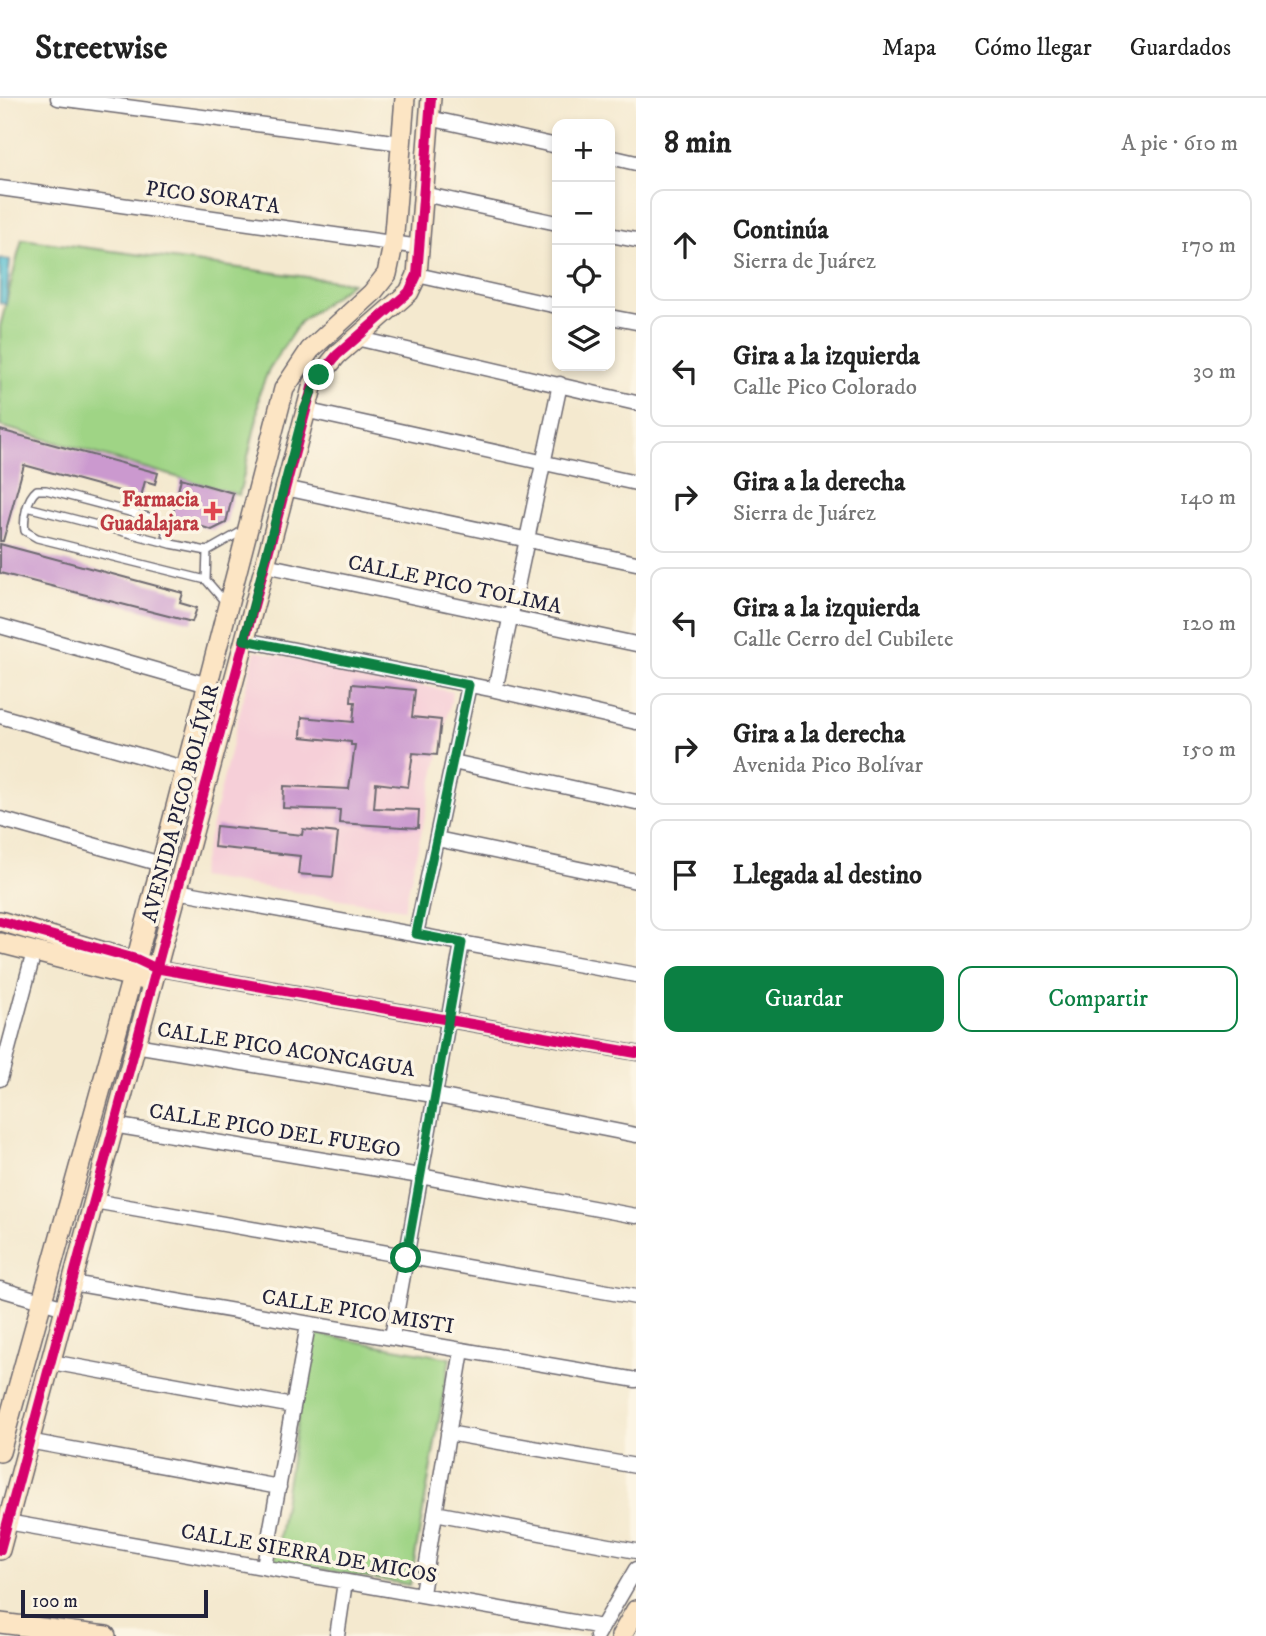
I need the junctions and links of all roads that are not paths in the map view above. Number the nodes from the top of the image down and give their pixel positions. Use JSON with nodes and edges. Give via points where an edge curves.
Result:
{"nodes":[{"id":1,"x":58,"y":98,"type":"edge"},
{"id":2,"x":405,"y":98,"type":"edge"},
{"id":3,"x":431,"y":98,"type":"edge"},
{"id":4,"x":429,"y":118,"type":"junction"},
{"id":5,"x":401,"y":143,"type":"junction"},
{"id":6,"x":552,"y":145,"type":"edge"},
{"id":7,"x":615,"y":158,"type":"edge"},
{"id":8,"x":636,"y":163,"type":"edge"},
{"id":9,"x":0,"y":188,"type":"edge"},
{"id":10,"x":423,"y":194,"type":"junction"},
{"id":11,"x":552,"y":222,"type":"edge"},
{"id":12,"x":615,"y":236,"type":"edge"},
{"id":13,"x":636,"y":240,"type":"edge"},
{"id":14,"x":393,"y":245,"type":"junction"},
{"id":15,"x":420,"y":247,"type":"junction"},
{"id":16,"x":417,"y":275,"type":"junction"},
{"id":17,"x":552,"y":305,"type":"edge"},
{"id":18,"x":615,"y":318,"type":"edge"},
{"id":19,"x":636,"y":322,"type":"edge"},
{"id":20,"x":356,"y":338,"type":"junction"},
{"id":21,"x":560,"y":384,"type":"junction"},
{"id":22,"x":636,"y":403,"type":"edge"},
{"id":23,"x":304,"y":410,"type":"junction"},
{"id":24,"x":544,"y":460,"type":"junction"},
{"id":25,"x":636,"y":483,"type":"edge"},
{"id":26,"x":285,"y":488,"type":"junction"},
{"id":27,"x":27,"y":507,"type":"junction"},
{"id":28,"x":250,"y":527,"type":"junction"},
{"id":29,"x":528,"y":540,"type":"junction"},
{"id":30,"x":171,"y":544,"type":"junction"},
{"id":31,"x":207,"y":551,"type":"junction"},
{"id":32,"x":636,"y":563,"type":"edge"},
{"id":33,"x":265,"y":565,"type":"junction"},
{"id":34,"x":205,"y":580,"type":"junction"},
{"id":35,"x":229,"y":606,"type":"junction"},
{"id":36,"x":512,"y":617,"type":"junction"},
{"id":37,"x":0,"y":626,"type":"edge"},
{"id":38,"x":244,"y":640,"type":"junction"},
{"id":39,"x":636,"y":644,"type":"edge"},
{"id":40,"x":208,"y":685,"type":"junction"},
{"id":41,"x":469,"y":685,"type":"junction"},
{"id":42,"x":495,"y":690,"type":"junction"},
{"id":43,"x":0,"y":716,"type":"edge"},
{"id":44,"x":636,"y":722,"type":"edge"},
{"id":45,"x":453,"y":762,"type":"junction"},
{"id":46,"x":187,"y":769,"type":"junction"},
{"id":47,"x":636,"y":802,"type":"edge"},
{"id":48,"x":0,"y":819,"type":"edge"},
{"id":49,"x":437,"y":839,"type":"junction"},
{"id":50,"x":161,"y":864,"type":"junction"},
{"id":51,"x":636,"y":881,"type":"edge"},
{"id":52,"x":177,"y":891,"type":"junction"},
{"id":53,"x":0,"y":921,"type":"edge"},
{"id":54,"x":416,"y":934,"type":"junction"},
{"id":55,"x":0,"y":943,"type":"edge"},
{"id":56,"x":462,"y":943,"type":"junction"},
{"id":57,"x":34,"y":952,"type":"junction"},
{"id":58,"x":134,"y":968,"type":"junction"},
{"id":59,"x":153,"y":975,"type":"junction"},
{"id":60,"x":636,"y":975,"type":"edge"},
{"id":61,"x":447,"y":1021,"type":"junction"},
{"id":62,"x":5,"y":1041,"type":"edge"},
{"id":63,"x":135,"y":1045,"type":"junction"},
{"id":64,"x":636,"y":1053,"type":"edge"},
{"id":65,"x":0,"y":1079,"type":"edge"},
{"id":66,"x":433,"y":1095,"type":"junction"},
{"id":67,"x":113,"y":1125,"type":"junction"},
{"id":68,"x":636,"y":1135,"type":"edge"},
{"id":69,"x":419,"y":1176,"type":"junction"},
{"id":70,"x":94,"y":1201,"type":"junction"},
{"id":71,"x":636,"y":1216,"type":"edge"},
{"id":72,"x":406,"y":1258,"type":"junction"},
{"id":73,"x":72,"y":1283,"type":"junction"},
{"id":74,"x":0,"y":1289,"type":"edge"},
{"id":75,"x":636,"y":1297,"type":"edge"},
{"id":76,"x":42,"y":1301,"type":"junction"},
{"id":77,"x":65,"y":1308,"type":"junction"},
{"id":78,"x":308,"y":1325,"type":"junction"},
{"id":79,"x":392,"y":1336,"type":"junction"},
{"id":80,"x":463,"y":1350,"type":"junction"},
{"id":81,"x":51,"y":1362,"type":"junction"},
{"id":82,"x":636,"y":1380,"type":"edge"},
{"id":83,"x":293,"y":1406,"type":"junction"},
{"id":84,"x":448,"y":1433,"type":"junction"},
{"id":85,"x":28,"y":1441,"type":"junction"},
{"id":86,"x":0,"y":1452,"type":"edge"},
{"id":87,"x":636,"y":1466,"type":"edge"},
{"id":88,"x":279,"y":1487,"type":"junction"},
{"id":89,"x":435,"y":1513,"type":"junction"},
{"id":90,"x":7,"y":1522,"type":"junction"},
{"id":91,"x":0,"y":1550,"type":"edge"},
{"id":92,"x":636,"y":1551,"type":"edge"},
{"id":93,"x":264,"y":1566,"type":"junction"},
{"id":94,"x":636,"y":1569,"type":"edge"},
{"id":95,"x":345,"y":1581,"type":"junction"},
{"id":96,"x":422,"y":1593,"type":"junction"},
{"id":97,"x":636,"y":1610,"type":"edge"},
{"id":98,"x":0,"y":1623,"type":"edge"},
{"id":99,"x":600,"y":1631,"type":"edge"},
{"id":100,"x":106,"y":1636,"type":"edge"},
{"id":101,"x":337,"y":1636,"type":"edge"},
{"id":102,"x":621,"y":1636,"type":"edge"}],
"edges":[{"from":1,"to":5,"type":"street"},
{"from":2,"to":5,"type":"street","name":"AVENIDA PICO BOLÍVAR"},
{"from":3,"to":4,"type":"street","name":"AVENIDA PICO BOLÍVAR"},
{"from":4,"to":6,"type":"street"},
{"from":4,"to":10,"type":"street","name":"AVENIDA PICO BOLÍVAR"},
{"from":5,"to":14,"type":"street","name":"AVENIDA PICO BOLÍVAR"},
{"from":7,"to":8,"type":"street"},
{"from":9,"to":14,"type":"street","name":"PICO SORATA"},
{"from":10,"to":11,"type":"street"},
{"from":10,"to":15,"type":"street","name":"AVENIDA PICO BOLÍVAR"},
{"from":12,"to":13,"type":"street"},
{"from":14,"to":15,"type":"street","name":"PICO SORATA"},
{"from":14,"to":28,"type":"street","name":"AVENIDA PICO BOLÍVAR","via":[[384,279],[315,344],[288,380]]},
{"from":15,"to":16,"type":"street","name":"AVENIDA PICO BOLÍVAR"},
{"from":16,"to":17,"type":"street"},
{"from":16,"to":20,"type":"street","name":"AVENIDA PICO BOLÍVAR","via":[[403,299]]},
{"from":18,"to":19,"type":"street"},
{"from":20,"to":21,"type":"street"},
{"from":20,"to":23,"type":"street","name":"AVENIDA PICO BOLÍVAR","via":[[319,375]]},
{"from":21,"to":22,"type":"street"},
{"from":21,"to":24,"type":"street"},
{"from":23,"to":24,"type":"street"},
{"from":23,"to":26,"type":"street","name":"AVENIDA PICO BOLÍVAR"},
{"from":24,"to":25,"type":"street"},
{"from":24,"to":29,"type":"street"},
{"from":26,"to":29,"type":"street"},
{"from":26,"to":33,"type":"street","name":"AVENIDA PICO BOLÍVAR"},
{"from":27,"to":30,"type":"lane"},
{"from":27,"to":30,"type":"lane","via":[[37,490],[59,492],[160,521]]},
{"from":27,"to":34,"type":"lane","via":[[24,528],[28,535]]},
{"from":28,"to":31,"type":"lane"},
{"from":28,"to":35,"type":"street","name":"AVENIDA PICO BOLÍVAR"},
{"from":29,"to":32,"type":"street"},
{"from":29,"to":36,"type":"street"},
{"from":30,"to":31,"type":"lane"},
{"from":31,"to":34,"type":"lane"},
{"from":33,"to":36,"type":"street","name":"CALLE PICO TOLIMA"},
{"from":33,"to":38,"type":"street","name":"AVENIDA PICO BOLÍVAR"},
{"from":34,"to":35,"type":"lane"},
{"from":35,"to":40,"type":"street","name":"AVENIDA PICO BOLÍVAR"},
{"from":36,"to":39,"type":"street","name":"CALLE PICO TOLIMA"},
{"from":36,"to":42,"type":"street"},
{"from":37,"to":40,"type":"street"},
{"from":38,"to":41,"type":"street"},
{"from":38,"to":52,"type":"street","name":"AVENIDA PICO BOLÍVAR"},
{"from":40,"to":46,"type":"street","name":"AVENIDA PICO BOLÍVAR"},
{"from":41,"to":42,"type":"street"},
{"from":41,"to":45,"type":"street"},
{"from":42,"to":44,"type":"street"},
{"from":43,"to":46,"type":"street"},
{"from":45,"to":47,"type":"street"},
{"from":45,"to":49,"type":"street"},
{"from":46,"to":50,"type":"street","name":"AVENIDA PICO BOLÍVAR"},
{"from":48,"to":50,"type":"street"},
{"from":49,"to":51,"type":"street"},
{"from":49,"to":54,"type":"street"},
{"from":50,"to":58,"type":"street","name":"AVENIDA PICO BOLÍVAR"},
{"from":52,"to":54,"type":"street"},
{"from":52,"to":59,"type":"street","name":"AVENIDA PICO BOLÍVAR"},
{"from":53,"to":58,"type":"street"},
{"from":54,"to":56,"type":"street"},
{"from":55,"to":57,"type":"street"},
{"from":56,"to":60,"type":"street"},
{"from":56,"to":61,"type":"street"},
{"from":57,"to":58,"type":"street"},
{"from":57,"to":62,"type":"street"},
{"from":58,"to":59,"type":"street"},
{"from":58,"to":76,"type":"street","name":"AVENIDA PICO BOLÍVAR"},
{"from":59,"to":61,"type":"street"},
{"from":59,"to":63,"type":"street","name":"AVENIDA PICO BOLÍVAR"},
{"from":61,"to":64,"type":"street"},
{"from":61,"to":66,"type":"street"},
{"from":62,"to":65,"type":"street"},
{"from":63,"to":66,"type":"street","name":"CALLE PICO ACONCAGUA"},
{"from":63,"to":67,"type":"street","name":"AVENIDA PICO BOLÍVAR"},
{"from":66,"to":68,"type":"street","name":"CALLE PICO ACONCAGUA"},
{"from":66,"to":69,"type":"street"},
{"from":67,"to":69,"type":"street","name":"CALLE PICO DEL FUEGO"},
{"from":67,"to":70,"type":"street","name":"AVENIDA PICO BOLÍVAR"},
{"from":69,"to":71,"type":"street","name":"CALLE PICO DEL FUEGO"},
{"from":69,"to":72,"type":"street"},
{"from":70,"to":72,"type":"street"},
{"from":70,"to":73,"type":"street","name":"AVENIDA PICO BOLÍVAR"},
{"from":72,"to":75,"type":"street"},
{"from":72,"to":79,"type":"street"},
{"from":73,"to":77,"type":"street","name":"AVENIDA PICO BOLÍVAR"},
{"from":73,"to":78,"type":"street","name":"CALLE PICO MISTI"},
{"from":74,"to":76,"type":"street"},
{"from":76,"to":77,"type":"street"},
{"from":76,"to":86,"type":"street","name":"AVENIDA PICO BOLÍVAR"},
{"from":77,"to":81,"type":"street","name":"AVENIDA PICO BOLÍVAR"},
{"from":78,"to":79,"type":"street","name":"CALLE PICO MISTI"},
{"from":78,"to":83,"type":"street"},
{"from":79,"to":80,"type":"street","name":"CALLE PICO MISTI"},
{"from":80,"to":82,"type":"street","name":"CALLE PICO MISTI"},
{"from":80,"to":84,"type":"street"},
{"from":81,"to":83,"type":"street"},
{"from":81,"to":85,"type":"street","name":"AVENIDA PICO BOLÍVAR"},
{"from":83,"to":88,"type":"street"},
{"from":84,"to":87,"type":"street"},
{"from":84,"to":89,"type":"street"},
{"from":85,"to":88,"type":"street"},
{"from":85,"to":90,"type":"street","name":"AVENIDA PICO BOLÍVAR"},
{"from":88,"to":93,"type":"street"},
{"from":89,"to":92,"type":"street"},
{"from":89,"to":96,"type":"street"},
{"from":90,"to":91,"type":"street","name":"AVENIDA PICO BOLÍVAR"},
{"from":90,"to":93,"type":"street","name":"CALLE SIERRA DE MICOS"},
{"from":93,"to":95,"type":"street","name":"CALLE SIERRA DE MICOS"},
{"from":94,"to":99,"type":"street"},
{"from":95,"to":96,"type":"street","name":"CALLE SIERRA DE MICOS"},
{"from":95,"to":101,"type":"street"},
{"from":96,"to":99,"type":"street","name":"CALLE SIERRA DE MICOS"},
{"from":97,"to":102,"type":"street"},
{"from":98,"to":100,"type":"street"}]}
